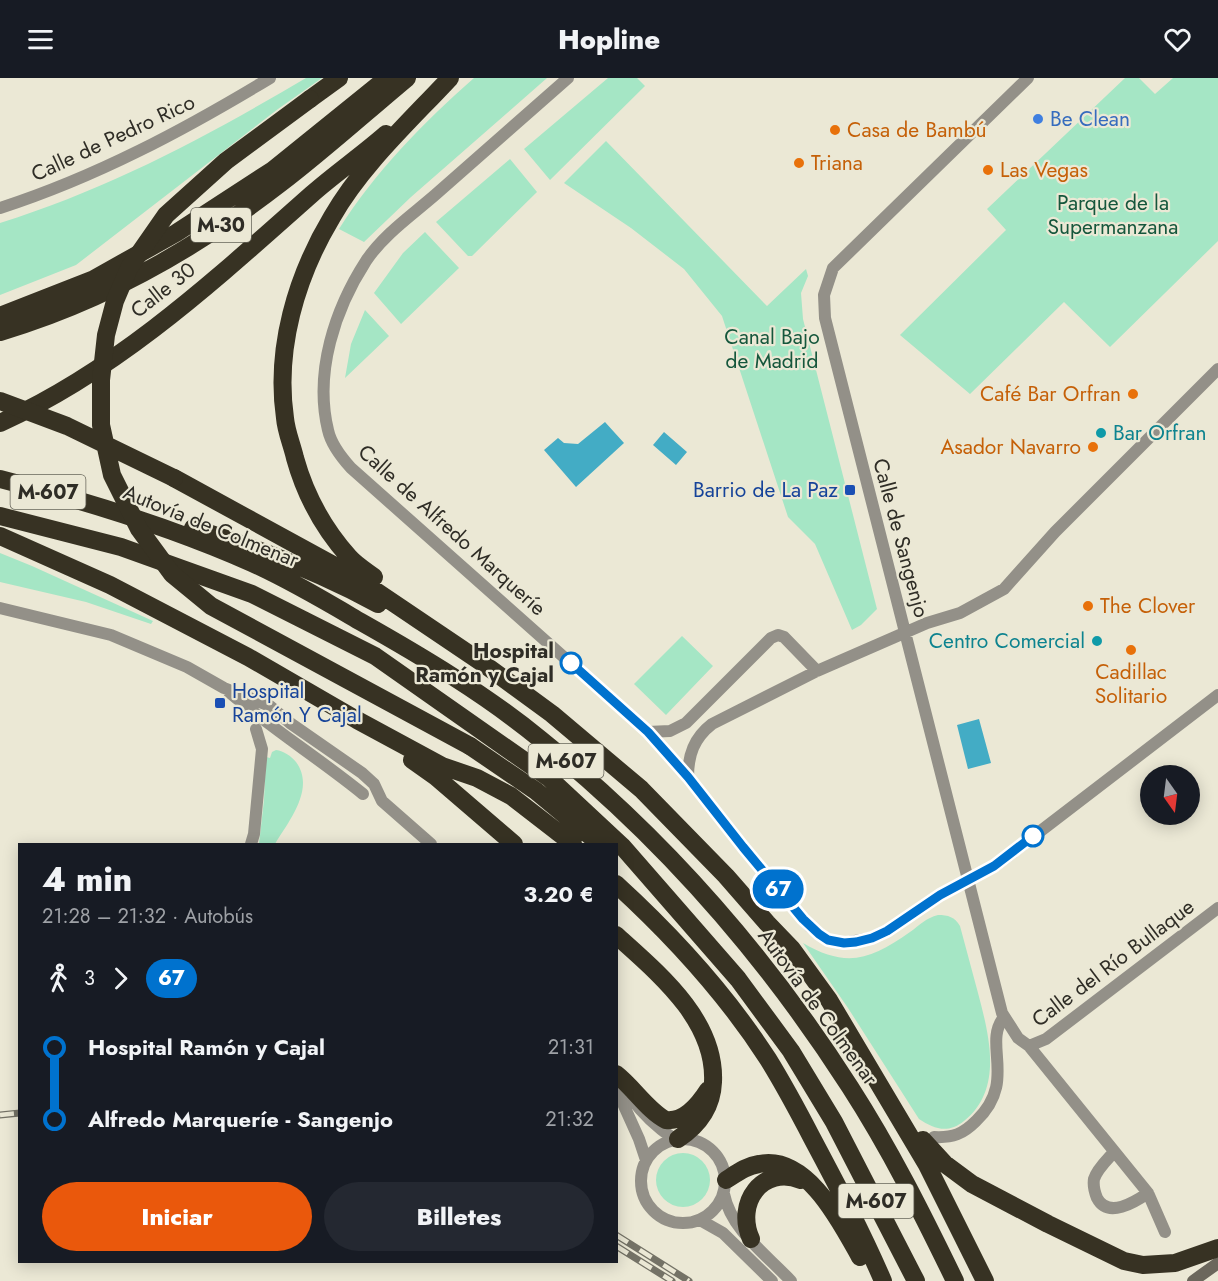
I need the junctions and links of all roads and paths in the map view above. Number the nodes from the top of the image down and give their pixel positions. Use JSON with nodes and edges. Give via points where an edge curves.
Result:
{"nodes":[{"id":1,"x":270,"y":78,"type":"edge"},
{"id":2,"x":339,"y":78,"type":"edge"},
{"id":3,"x":387,"y":78,"type":"edge"},
{"id":4,"x":407,"y":78,"type":"edge"},
{"id":5,"x":449,"y":78,"type":"edge"},
{"id":6,"x":568,"y":78,"type":"edge"},
{"id":7,"x":1028,"y":78,"type":"edge"},
{"id":8,"x":0,"y":208,"type":"edge"},
{"id":9,"x":0,"y":316,"type":"edge"},
{"id":10,"x":0,"y":332,"type":"edge"},
{"id":11,"x":1218,"y":369,"type":"edge"},
{"id":12,"x":0,"y":400,"type":"edge"},
{"id":13,"x":0,"y":423,"type":"edge"},
{"id":14,"x":0,"y":479,"type":"edge"},
{"id":15,"x":97,"y":504,"type":"junction"},
{"id":16,"x":0,"y":516,"type":"edge"},
{"id":17,"x":0,"y":536,"type":"edge"},
{"id":18,"x":0,"y":608,"type":"edge"},
{"id":19,"x":906,"y":633,"type":"junction"},
{"id":20,"x":481,"y":662,"type":"junction"},
{"id":21,"x":817,"y":671,"type":"junction"},
{"id":22,"x":224,"y":688,"type":"junction"},
{"id":23,"x":1218,"y":695,"type":"edge"},
{"id":24,"x":696,"y":712,"type":"junction"},
{"id":25,"x":357,"y":720,"type":"junction"},
{"id":26,"x":712,"y":724,"type":"junction"},
{"id":27,"x":256,"y":729,"type":"dead end"},
{"id":28,"x":648,"y":732,"type":"junction"},
{"id":29,"x":688,"y":777,"type":"junction"},
{"id":30,"x":363,"y":794,"type":"dead end"},
{"id":31,"x":251,"y":843,"type":"edge"},
{"id":32,"x":430,"y":843,"type":"edge"},
{"id":33,"x":513,"y":843,"type":"edge"},
{"id":34,"x":572,"y":843,"type":"edge"},
{"id":35,"x":599,"y":843,"type":"edge"},
{"id":36,"x":618,"y":860,"type":"edge"},
{"id":37,"x":968,"y":881,"type":"junction"},
{"id":38,"x":618,"y":886,"type":"edge"},
{"id":39,"x":671,"y":901,"type":"junction"},
{"id":40,"x":1218,"y":908,"type":"edge"},
{"id":41,"x":766,"y":923,"type":"junction"},
{"id":42,"x":618,"y":937,"type":"edge"},
{"id":43,"x":829,"y":1000,"type":"junction"},
{"id":44,"x":1004,"y":1017,"type":"junction"},
{"id":45,"x":1029,"y":1046,"type":"junction"},
{"id":46,"x":618,"y":1078,"type":"edge"},
{"id":47,"x":618,"y":1079,"type":"edge"},
{"id":48,"x":713,"y":1081,"type":"junction"},
{"id":49,"x":618,"y":1092,"type":"edge"},
{"id":50,"x":934,"y":1137,"type":"dead end"},
{"id":51,"x":676,"y":1139,"type":"junction"},
{"id":52,"x":1114,"y":1152,"type":"junction"},
{"id":53,"x":646,"y":1160,"type":"junction"},
{"id":54,"x":811,"y":1184,"type":"junction"},
{"id":55,"x":725,"y":1187,"type":"junction"},
{"id":56,"x":1148,"y":1193,"type":"junction"},
{"id":57,"x":700,"y":1220,"type":"junction"},
{"id":58,"x":1166,"y":1232,"type":"dead end"},
{"id":59,"x":751,"y":1239,"type":"junction"},
{"id":60,"x":1218,"y":1248,"type":"edge"},
{"id":61,"x":1218,"y":1263,"type":"edge"},
{"id":62,"x":771,"y":1281,"type":"edge"},
{"id":63,"x":791,"y":1281,"type":"edge"},
{"id":64,"x":874,"y":1281,"type":"edge"},
{"id":65,"x":883,"y":1281,"type":"edge"},
{"id":66,"x":916,"y":1281,"type":"edge"},
{"id":67,"x":956,"y":1281,"type":"edge"},
{"id":68,"x":971,"y":1281,"type":"edge"},
{"id":69,"x":985,"y":1281,"type":"edge"},
{"id":70,"x":1193,"y":1281,"type":"edge"}],
"edges":[{"from":1,"to":8,"type":"street","name":"Calle de Pedro Rico","via":[[139,152]]},
{"from":2,"to":35,"type":"highway","bridge":true,"via":[[226,161],[166,215],[129,268],[109,324],[101,380],[101,425],[112,475],[139,529],[172,574],[212,606],[470,746],[536,791]]},
{"from":3,"to":9,"type":"highway","via":[[273,170],[176,233],[92,280]]},
{"from":4,"to":10,"type":"highway","name":"Calle 30","number":"M-30","via":[[280,184],[179,254],[95,297]]},
{"from":5,"to":13,"type":"highway","name":"Calle 30","number":"M-30","via":[[172,314],[82,380]]},
{"from":5,"to":20,"type":"highway","via":[[365,171],[332,216],[299,285],[288,329],[282,381],[285,420],[302,482],[325,525],[350,558]]},
{"from":6,"to":28,"type":"street","name":"Calle de Alfredo Marqueríe","via":[[396,228],[367,260],[333,329],[323,394],[328,431],[351,468]]},
{"from":7,"to":19,"type":"street","name":"Calle de Sangenjo","via":[[833,268],[824,295],[827,328]]},
{"from":11,"to":19,"type":"street","via":[[1055,532],[1004,589],[960,613]]},
{"from":12,"to":20,"type":"highway","bridge":true,"via":[[67,426],[304,547]]},
{"from":14,"to":15,"type":"highway","name":"Autovía de Colmenar","number":"M-607"},
{"from":15,"to":20,"type":"highway","via":[[185,525],[300,566],[358,593]]},
{"from":15,"to":67,"type":"highway","name":"Autovía de Colmenar","number":"M-607","via":[[251,563],[402,645],[540,738],[628,815],[725,916],[782,988],[850,1087]]},
{"from":16,"to":39,"type":"highway","number":"M-607","via":[[121,547],[241,590],[375,656],[549,778],[622,846]]},
{"from":17,"to":25,"type":"highway","via":[[110,585],[248,657]]},
{"from":18,"to":22,"type":"street","via":[[111,635],[187,667]]},
{"from":19,"to":21,"type":"street"},
{"from":19,"to":37,"type":"street","name":"Calle de Sangenjo"},
{"from":20,"to":41,"type":"highway","via":[[552,714],[641,789]]},
{"from":21,"to":24,"type":"street","via":[[778,635]]},
{"from":21,"to":26,"type":"street"},
{"from":22,"to":30,"type":"street"},
{"from":22,"to":32,"type":"street","via":[[270,706],[362,773],[374,784],[382,801]]},
{"from":23,"to":37,"type":"street","name":"Calle de Alfredo Marqueríe","via":[[1001,861]]},
{"from":24,"to":26,"type":"street"},
{"from":24,"to":28,"type":"street","via":[[670,731]]},
{"from":25,"to":33,"type":"highway","via":[[436,777]]},
{"from":25,"to":34,"type":"highway","number":"M-607","via":[[511,796]]},
{"from":26,"to":29,"type":"street","via":[[693,747]]},
{"from":27,"to":31,"type":"street","via":[[262,749]]},
{"from":28,"to":29,"type":"street","name":"Calle de Alfredo Marqueríe"},
{"from":29,"to":37,"type":"street","name":"Calle de Alfredo Marqueríe","via":[[803,919],[828,940],[844,943],[872,938]]},
{"from":36,"to":39,"type":"highway"},
{"from":37,"to":44,"type":"street","name":"Calle de Sangenjo"},
{"from":38,"to":65,"type":"highway","number":"M-607","via":[[701,970],[767,1058],[837,1184]]},
{"from":39,"to":66,"type":"highway","number":"M-607","via":[[738,979],[791,1051],[834,1122]]},
{"from":40,"to":45,"type":"street","name":"Calle del Río Bullaque","via":[[1046,1040]]},
{"from":41,"to":43,"type":"highway","via":[[792,949]]},
{"from":41,"to":68,"type":"highway","via":[[827,1011],[896,1126]]},
{"from":42,"to":48,"type":"highway","via":[[659,975],[702,1031],[711,1053]]},
{"from":43,"to":60,"type":"highway","via":[[856,1031],[929,1148],[972,1184],[1124,1261],[1167,1264]]},
{"from":43,"to":69,"type":"highway","via":[[927,1165]]},
{"from":44,"to":45,"type":"street","name":"Calle de Sangenjo","via":[[1018,1038]]},
{"from":44,"to":50,"type":"street","via":[[997,1035],[999,1078],[992,1102],[960,1134]]},
{"from":45,"to":52,"type":"street","name":"Calle de Sangenjo"},
{"from":46,"to":48,"type":"highway","via":[[659,1117],[671,1121],[695,1106]]},
{"from":47,"to":51,"type":"street","via":[[643,1115]]},
{"from":48,"to":51,"type":"highway","via":[[707,1109]]},
{"from":49,"to":53,"type":"street"},
{"from":51,"to":53,"type":"street","via":[[663,1143]]},
{"from":51,"to":55,"type":"street","via":[[701,1142],[711,1149],[724,1168]]},
{"from":52,"to":56,"type":"street","name":"Calle de Sangenjo"},
{"from":52,"to":56,"type":"street","via":[[1094,1179],[1100,1203],[1122,1207]]},
{"from":53,"to":57,"type":"street","via":[[640,1180],[653,1211],[675,1222]]},
{"from":54,"to":55,"type":"highway","via":[[777,1163],[761,1163],[743,1168]]},
{"from":54,"to":59,"type":"highway","via":[[779,1177],[763,1184],[749,1198],[745,1212]]},
{"from":54,"to":64,"type":"highway","via":[[828,1202]]},
{"from":55,"to":57,"type":"street","via":[[718,1204]]},
{"from":55,"to":59,"type":"street","via":[[726,1205],[734,1222]]},
{"from":56,"to":58,"type":"street","name":"Calle de Sangenjo"},
{"from":57,"to":62,"type":"street","via":[[723,1233]]},
{"from":59,"to":63,"type":"street"},
{"from":61,"to":70,"type":"main road"}]}
